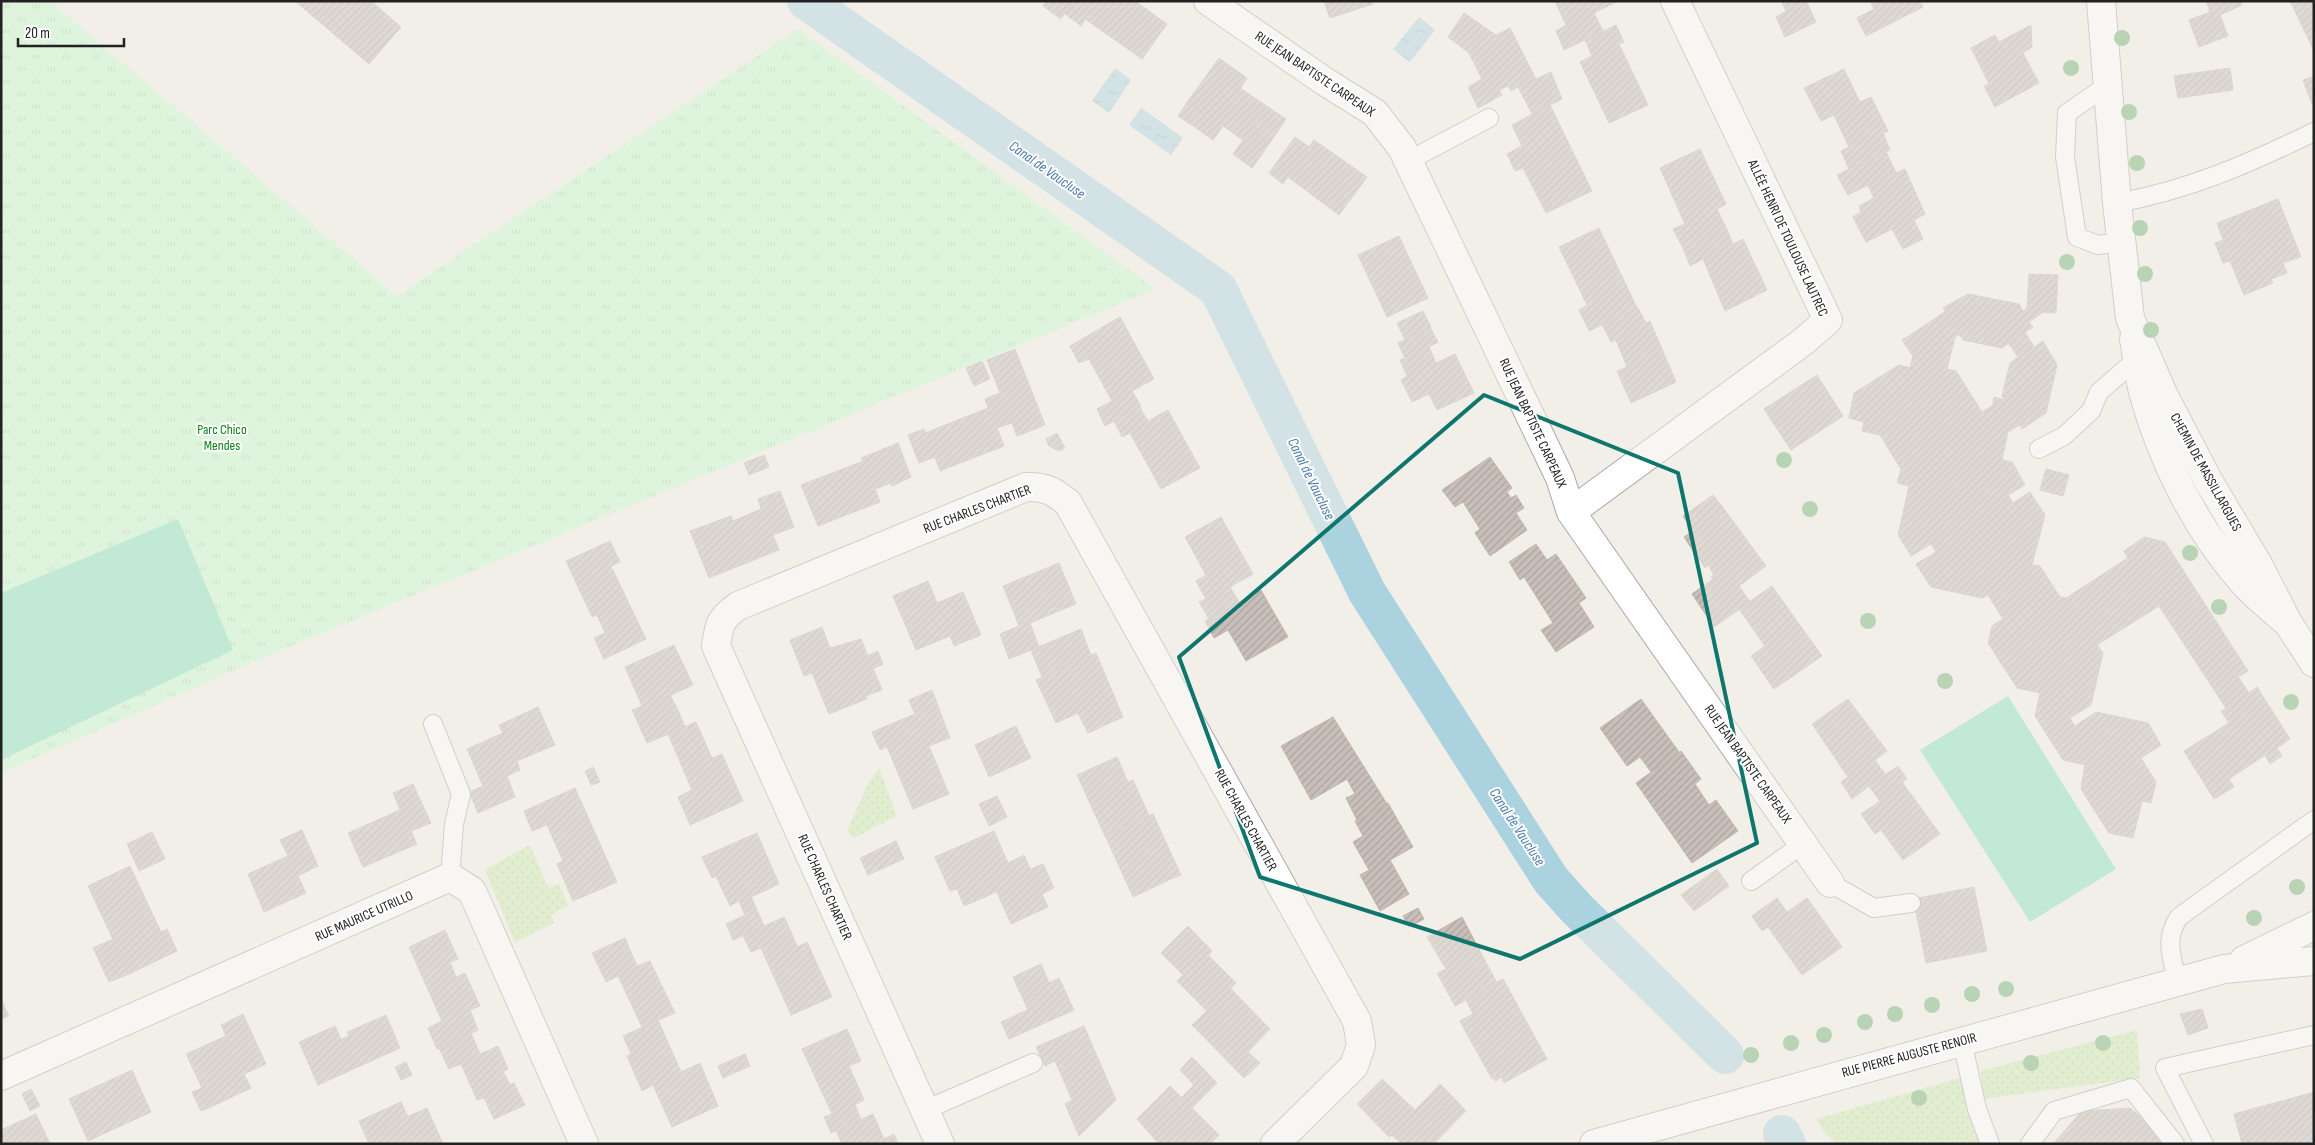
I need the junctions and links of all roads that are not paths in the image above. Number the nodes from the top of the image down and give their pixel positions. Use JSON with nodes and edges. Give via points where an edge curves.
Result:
{"nodes":[{"id":1,"x":1208,"y":1,"type":"edge"},
{"id":2,"x":1676,"y":1,"type":"edge"},
{"id":3,"x":2100,"y":1,"type":"edge"},
{"id":4,"x":2108,"y":85,"type":"junction"},
{"id":5,"x":1489,"y":118,"type":"dead end"},
{"id":6,"x":2314,"y":132,"type":"edge"},
{"id":7,"x":1408,"y":161,"type":"junction"},
{"id":8,"x":2117,"y":203,"type":"junction"},
{"id":9,"x":2121,"y":242,"type":"junction"},
{"id":10,"x":2130,"y":318,"type":"junction"},
{"id":11,"x":2137,"y":359,"type":"junction"},
{"id":12,"x":2039,"y":449,"type":"dead end"},
{"id":13,"x":1571,"y":512,"type":"junction"},
{"id":14,"x":2288,"y":623,"type":"junction"},
{"id":15,"x":2314,"y":663,"type":"edge"},
{"id":16,"x":433,"y":724,"type":"dead end"},
{"id":17,"x":2314,"y":820,"type":"edge"},
{"id":18,"x":1804,"y":844,"type":"junction"},
{"id":19,"x":450,"y":877,"type":"junction"},
{"id":20,"x":1751,"y":881,"type":"dead end"},
{"id":21,"x":1830,"y":883,"type":"joint"},
{"id":22,"x":1911,"y":903,"type":"dead end"},
{"id":23,"x":2314,"y":926,"type":"edge"},
{"id":24,"x":2314,"y":962,"type":"edge"},
{"id":25,"x":2224,"y":968,"type":"junction"},
{"id":26,"x":2178,"y":980,"type":"junction"},
{"id":27,"x":2314,"y":1035,"type":"edge"},
{"id":28,"x":1962,"y":1041,"type":"junction"},
{"id":29,"x":1033,"y":1063,"type":"dead end"},
{"id":30,"x":1,"y":1076,"type":"edge"},
{"id":31,"x":925,"y":1110,"type":"junction"},
{"id":32,"x":584,"y":1144,"type":"edge"},
{"id":33,"x":940,"y":1144,"type":"edge"},
{"id":34,"x":1274,"y":1144,"type":"edge"},
{"id":35,"x":1594,"y":1144,"type":"edge"},
{"id":36,"x":1990,"y":1144,"type":"edge"},
{"id":37,"x":2030,"y":1144,"type":"edge"},
{"id":38,"x":2175,"y":1144,"type":"edge"},
{"id":39,"x":2204,"y":1144,"type":"edge"}],
"edges":[{"from":1,"to":7,"type":"street","name":"RUE JEAN BAPTISTE CARPEAUX","via":[[1376,113]]},
{"from":2,"to":13,"type":"street","name":"ALLÉE HENRI DE TOULOUSE LAUTREC","via":[[1828,320]]},
{"from":3,"to":4,"type":"street","name":"CHEMIN DE MASSILLARGUES"},
{"from":4,"to":8,"type":"street","name":"CHEMIN DE MASSILLARGUES"},
{"from":4,"to":9,"type":"lane","via":[[2067,113],[2065,157],[2076,237],[2098,245]]},
{"from":5,"to":7,"type":"lane"},
{"from":6,"to":8,"type":"lane","via":[[2242,167],[2154,196]]},
{"from":7,"to":13,"type":"street","name":"RUE JEAN BAPTISTE CARPEAUX","via":[[1560,478]]},
{"from":8,"to":9,"type":"street","name":"CHEMIN DE MASSILLARGUES"},
{"from":9,"to":10,"type":"street","name":"CHEMIN DE MASSILLARGUES"},
{"from":10,"to":11,"type":"street","name":"CHEMIN DE MASSILLARGUES"},
{"from":10,"to":14,"type":"street","name":"CHEMIN DE MASSILLARGUES","via":[[2164,396]]},
{"from":11,"to":12,"type":"lane","via":[[2099,392],[2091,411],[2064,436]]},
{"from":11,"to":14,"type":"street","name":"CHEMIN DE MASSILLARGUES","via":[[2159,441],[2199,522],[2244,584]]},
{"from":13,"to":18,"type":"street","name":"RUE JEAN BAPTISTE CARPEAUX"},
{"from":14,"to":15,"type":"street","name":"CHEMIN DE MASSILLARGUES"},
{"from":16,"to":19,"type":"lane","via":[[461,794],[454,824]]},
{"from":17,"to":26,"type":"lane","via":[[2179,916],[2169,938]]},
{"from":18,"to":20,"type":"lane"},
{"from":18,"to":21,"type":"street","name":"RUE JEAN BAPTISTE CARPEAUX"},
{"from":19,"to":30,"type":"street","name":"RUE MAURICE UTRILLO"},
{"from":19,"to":32,"type":"street","via":[[472,891]]},
{"from":21,"to":22,"type":"lane","via":[[1874,908]]},
{"from":23,"to":25,"type":"street","name":"RUE PIERRE AUGUSTE RENOIR"},
{"from":24,"to":25,"type":"street","name":"RUE PIERRE AUGUSTE RENOIR"},
{"from":25,"to":26,"type":"street","name":"RUE PIERRE AUGUSTE RENOIR"},
{"from":26,"to":28,"type":"street","name":"RUE PIERRE AUGUSTE RENOIR"},
{"from":27,"to":39,"type":"lane","via":[[2165,1068]]},
{"from":28,"to":35,"type":"street","name":"RUE PIERRE AUGUSTE RENOIR"},
{"from":28,"to":36,"type":"lane","via":[[1977,1109]]},
{"from":29,"to":31,"type":"lane"},
{"from":31,"to":33,"type":"street","name":"RUE CHARLES CHARTIER"},
{"from":31,"to":34,"type":"street","name":"RUE CHARLES CHARTIER","via":[[716,646],[719,628],[723,617],[738,606],[1026,487],[1039,486],[1055,491],[1068,503],[1357,1021],[1361,1045],[1354,1066]]},
{"from":37,"to":38,"type":"lane","via":[[2054,1111],[2131,1088]]}]}
